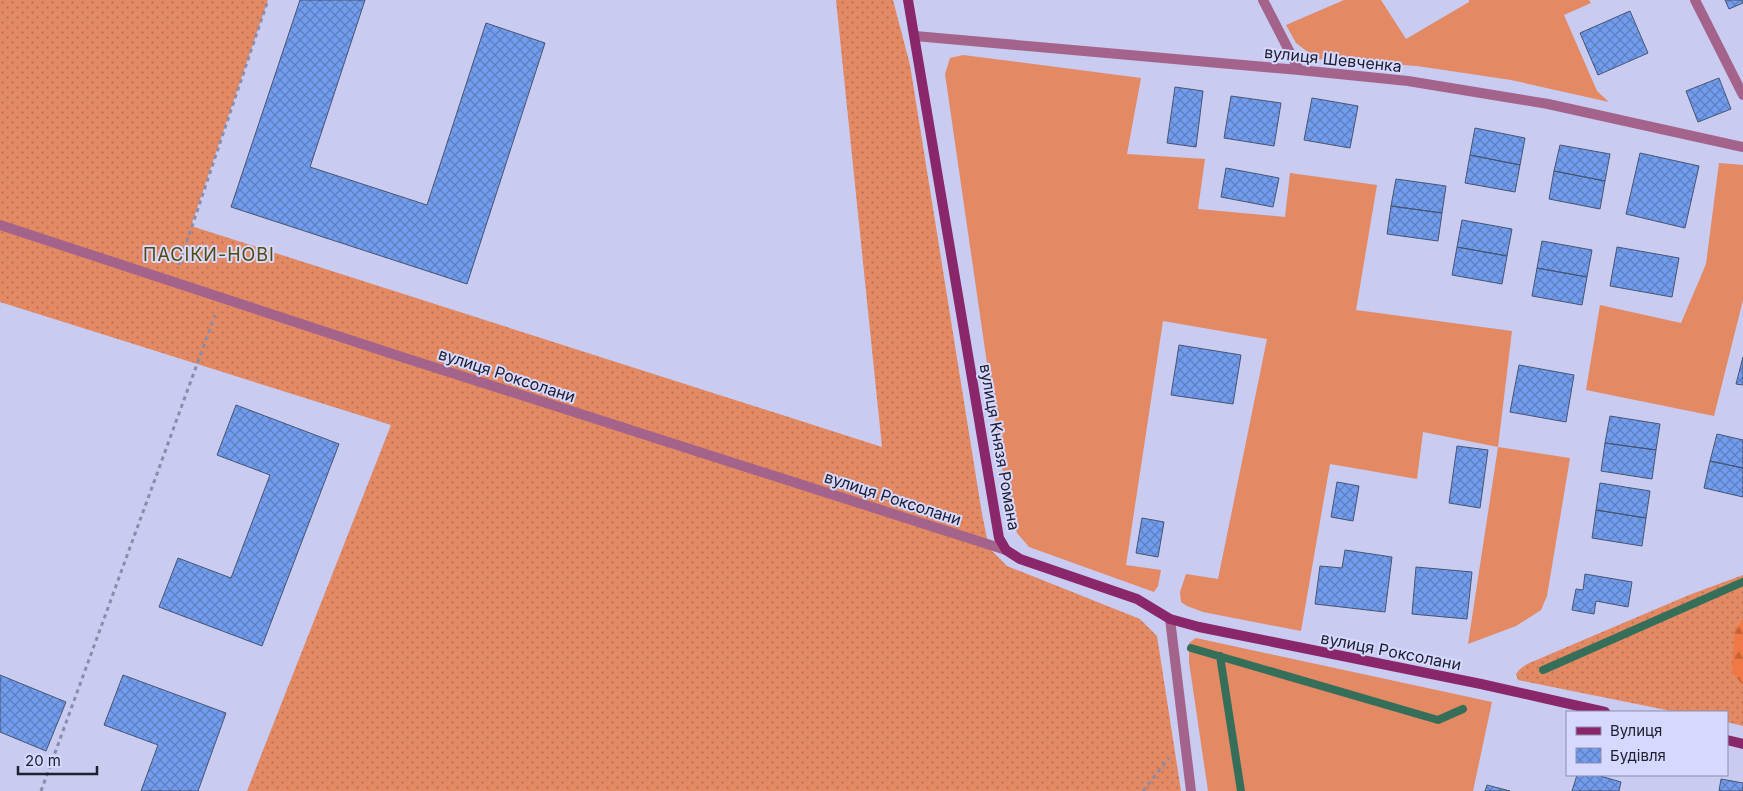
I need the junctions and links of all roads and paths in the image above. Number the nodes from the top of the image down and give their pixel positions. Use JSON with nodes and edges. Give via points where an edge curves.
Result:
{"nodes":[{"id":1,"x":268,"y":0,"type":"edge"},
{"id":2,"x":908,"y":0,"type":"edge"},
{"id":3,"x":1263,"y":0,"type":"edge"},
{"id":4,"x":1695,"y":0,"type":"edge"},
{"id":5,"x":915,"y":36,"type":"junction"},
{"id":6,"x":1299,"y":70,"type":"junction"},
{"id":7,"x":1743,"y":95,"type":"edge"},
{"id":8,"x":1743,"y":147,"type":"edge"},
{"id":9,"x":0,"y":225,"type":"edge"},
{"id":10,"x":173,"y":281,"type":"junction"},
{"id":11,"x":221,"y":297,"type":"junction"},
{"id":12,"x":1006,"y":550,"type":"junction"},
{"id":13,"x":1170,"y":619,"type":"junction"},
{"id":14,"x":1601,"y":711,"type":"edge"},
{"id":15,"x":1185,"y":738,"type":"junction"},
{"id":16,"x":1728,"y":740,"type":"edge"},
{"id":17,"x":1743,"y":744,"type":"edge"},
{"id":18,"x":41,"y":791,"type":"edge"},
{"id":19,"x":1143,"y":791,"type":"edge"},
{"id":20,"x":1191,"y":791,"type":"edge"}],
"edges":[{"from":1,"to":10,"type":"path"},
{"from":2,"to":5,"type":"street","name":"вулиця Князя Романа"},
{"from":3,"to":6,"type":"street"},
{"from":4,"to":7,"type":"street"},
{"from":5,"to":6,"type":"street","name":"вулиця Шевченка"},
{"from":5,"to":12,"type":"street","name":"вулиця Князя Романа","via":[[999,538]]},
{"from":6,"to":8,"type":"street","name":"вулиця Шевченка","via":[[1408,81],[1548,104]]},
{"from":9,"to":10,"type":"street","name":"вулиця Роксолани"},
{"from":10,"to":11,"type":"street","name":"вулиця Роксолани"},
{"from":11,"to":12,"type":"street","name":"вулиця Роксолани"},
{"from":11,"to":18,"type":"path"},
{"from":12,"to":13,"type":"street","name":"вулиця Князя Романа","via":[[1020,559],[1136,599]]},
{"from":13,"to":14,"type":"street","name":"вулиця Роксолани"},
{"from":13,"to":15,"type":"street"},
{"from":15,"to":19,"type":"path"},
{"from":15,"to":20,"type":"street"},
{"from":16,"to":17,"type":"street"}]}
